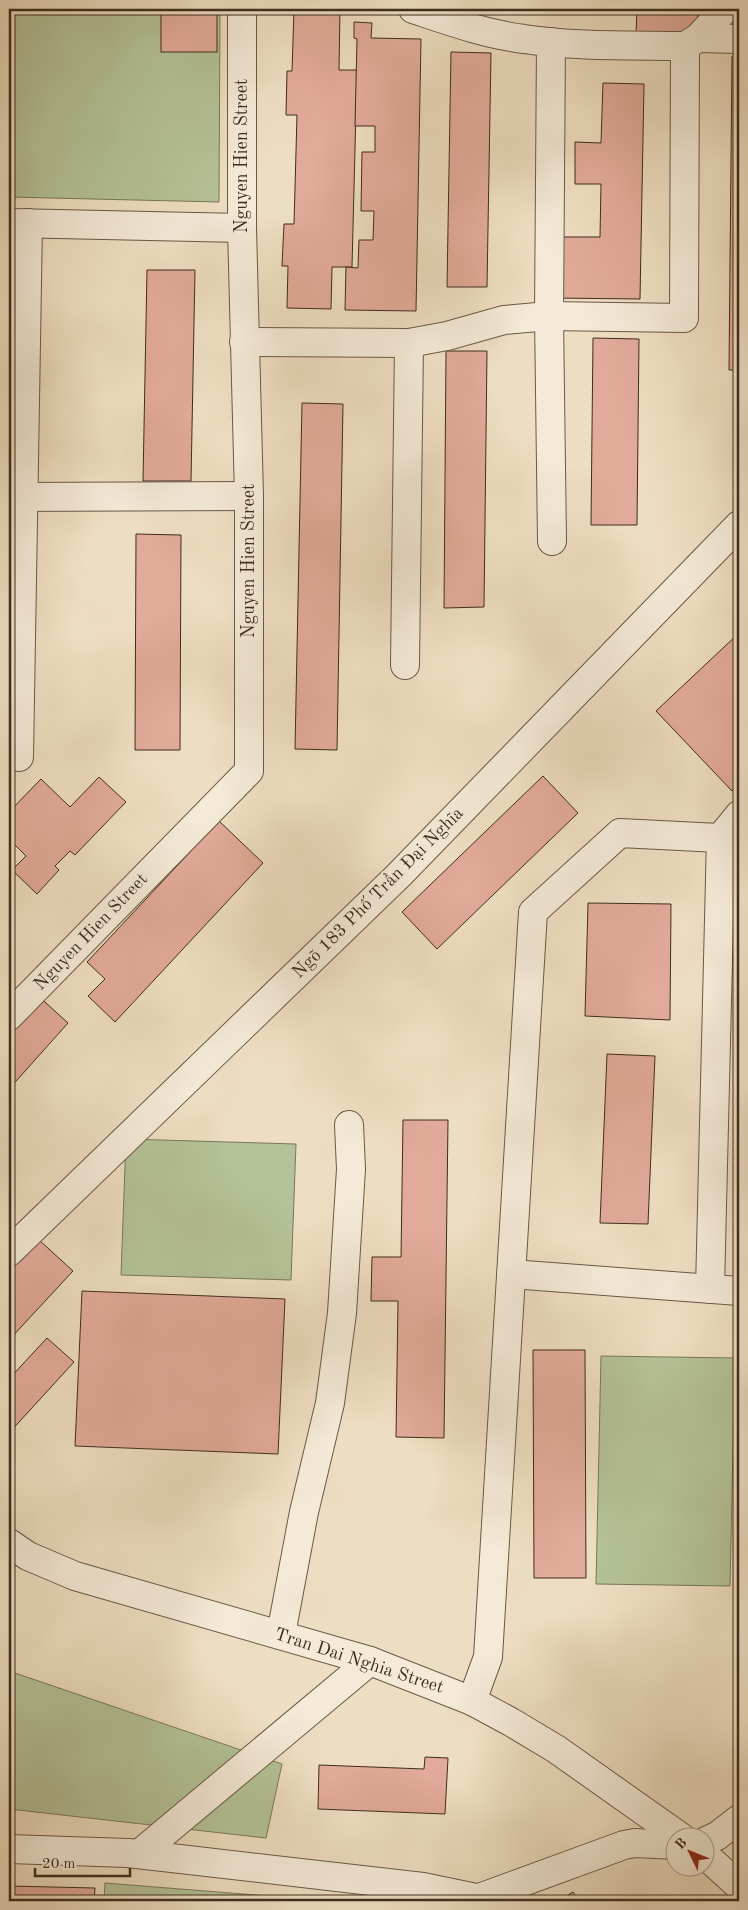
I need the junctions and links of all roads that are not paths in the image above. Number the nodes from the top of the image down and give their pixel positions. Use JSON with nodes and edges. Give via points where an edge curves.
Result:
{"nodes":[{"id":1,"x":242,"y":9,"type":"edge"},
{"id":2,"x":412,"y":9,"type":"edge"},
{"id":3,"x":725,"y":9,"type":"edge"},
{"id":4,"x":739,"y":39,"type":"edge"},
{"id":5,"x":551,"y":42,"type":"junction"},
{"id":6,"x":692,"y":42,"type":"junction"},
{"id":7,"x":18,"y":223,"type":"edge"},
{"id":8,"x":242,"y":228,"type":"junction"},
{"id":9,"x":549,"y":316,"type":"junction"},
{"id":10,"x":244,"y":342,"type":"junction"},
{"id":11,"x":409,"y":343,"type":"junction"},
{"id":12,"x":249,"y":496,"type":"junction"},
{"id":13,"x":16,"y":498,"type":"edge"},
{"id":14,"x":739,"y":525,"type":"edge"},
{"id":15,"x":552,"y":540,"type":"dead end"},
{"id":16,"x":405,"y":665,"type":"dead end"},
{"id":17,"x":19,"y":757,"type":"dead end"},
{"id":18,"x":739,"y":815,"type":"edge"},
{"id":19,"x":730,"y":838,"type":"edge"},
{"id":20,"x":9,"y":1016,"type":"edge"},
{"id":21,"x":349,"y":1125,"type":"dead end"},
{"id":22,"x":9,"y":1252,"type":"edge"},
{"id":23,"x":511,"y":1274,"type":"junction"},
{"id":24,"x":710,"y":1289,"type":"junction"},
{"id":25,"x":739,"y":1291,"type":"edge"},
{"id":26,"x":9,"y":1543,"type":"edge"},
{"id":27,"x":281,"y":1634,"type":"junction"},
{"id":28,"x":370,"y":1661,"type":"junction"},
{"id":29,"x":472,"y":1701,"type":"junction"},
{"id":30,"x":739,"y":1819,"type":"edge"},
{"id":31,"x":668,"y":1828,"type":"edge"},
{"id":32,"x":716,"y":1836,"type":"edge"},
{"id":33,"x":666,"y":1844,"type":"edge"},
{"id":34,"x":9,"y":1849,"type":"edge"},
{"id":35,"x":139,"y":1854,"type":"junction"},
{"id":36,"x":716,"y":1865,"type":"edge"},
{"id":37,"x":739,"y":1886,"type":"edge"},
{"id":38,"x":475,"y":1900,"type":"edge"}],
"edges":[{"from":1,"to":8,"type":"street","name":"Nguyen Hien Street"},
{"from":2,"to":5,"type":"street","via":[[469,28]]},
{"from":3,"to":6,"type":"street"},
{"from":4,"to":6,"type":"street"},
{"from":5,"to":6,"type":"street"},
{"from":5,"to":9,"type":"street"},
{"from":6,"to":9,"type":"street","via":[[684,318]]},
{"from":7,"to":8,"type":"street"},
{"from":7,"to":13,"type":"street"},
{"from":8,"to":10,"type":"street","name":"Nguyen Hien Street"},
{"from":9,"to":11,"type":"street","via":[[504,320]]},
{"from":9,"to":15,"type":"street"},
{"from":10,"to":11,"type":"street"},
{"from":10,"to":12,"type":"street","name":"Nguyen Hien Street"},
{"from":11,"to":16,"type":"street"},
{"from":12,"to":13,"type":"street"},
{"from":12,"to":20,"type":"street","name":"Nguyen Hien Street","via":[[249,771]]},
{"from":13,"to":17,"type":"street"},
{"from":14,"to":22,"type":"street","name":"Ngõ 183 Phố Trần Đại Nghĩa","via":[[399,875]]},
{"from":18,"to":19,"type":"street"},
{"from":19,"to":23,"type":"street","via":[[620,833],[533,912]]},
{"from":19,"to":24,"type":"street"},
{"from":21,"to":27,"type":"street","via":[[351,1169],[342,1312],[330,1403],[304,1512]]},
{"from":23,"to":24,"type":"street"},
{"from":23,"to":29,"type":"street","via":[[488,1657]]},
{"from":24,"to":25,"type":"street"},
{"from":26,"to":27,"type":"street","name":"Tran Dai Nghia Street","via":[[28,1556],[75,1576]]},
{"from":27,"to":28,"type":"street","name":"Tran Dai Nghia Street"},
{"from":28,"to":29,"type":"street","name":"Tran Dai Nghia Street"},
{"from":28,"to":35,"type":"street"},
{"from":29,"to":31,"type":"street","name":"Tran Dai Nghia Street","via":[[556,1749]]},
{"from":30,"to":32,"type":"street"},
{"from":33,"to":38,"type":"street","via":[[635,1842],[624,1845]]},
{"from":34,"to":35,"type":"street"},
{"from":35,"to":38,"type":"street","via":[[423,1887]]},
{"from":36,"to":37,"type":"street"}]}
